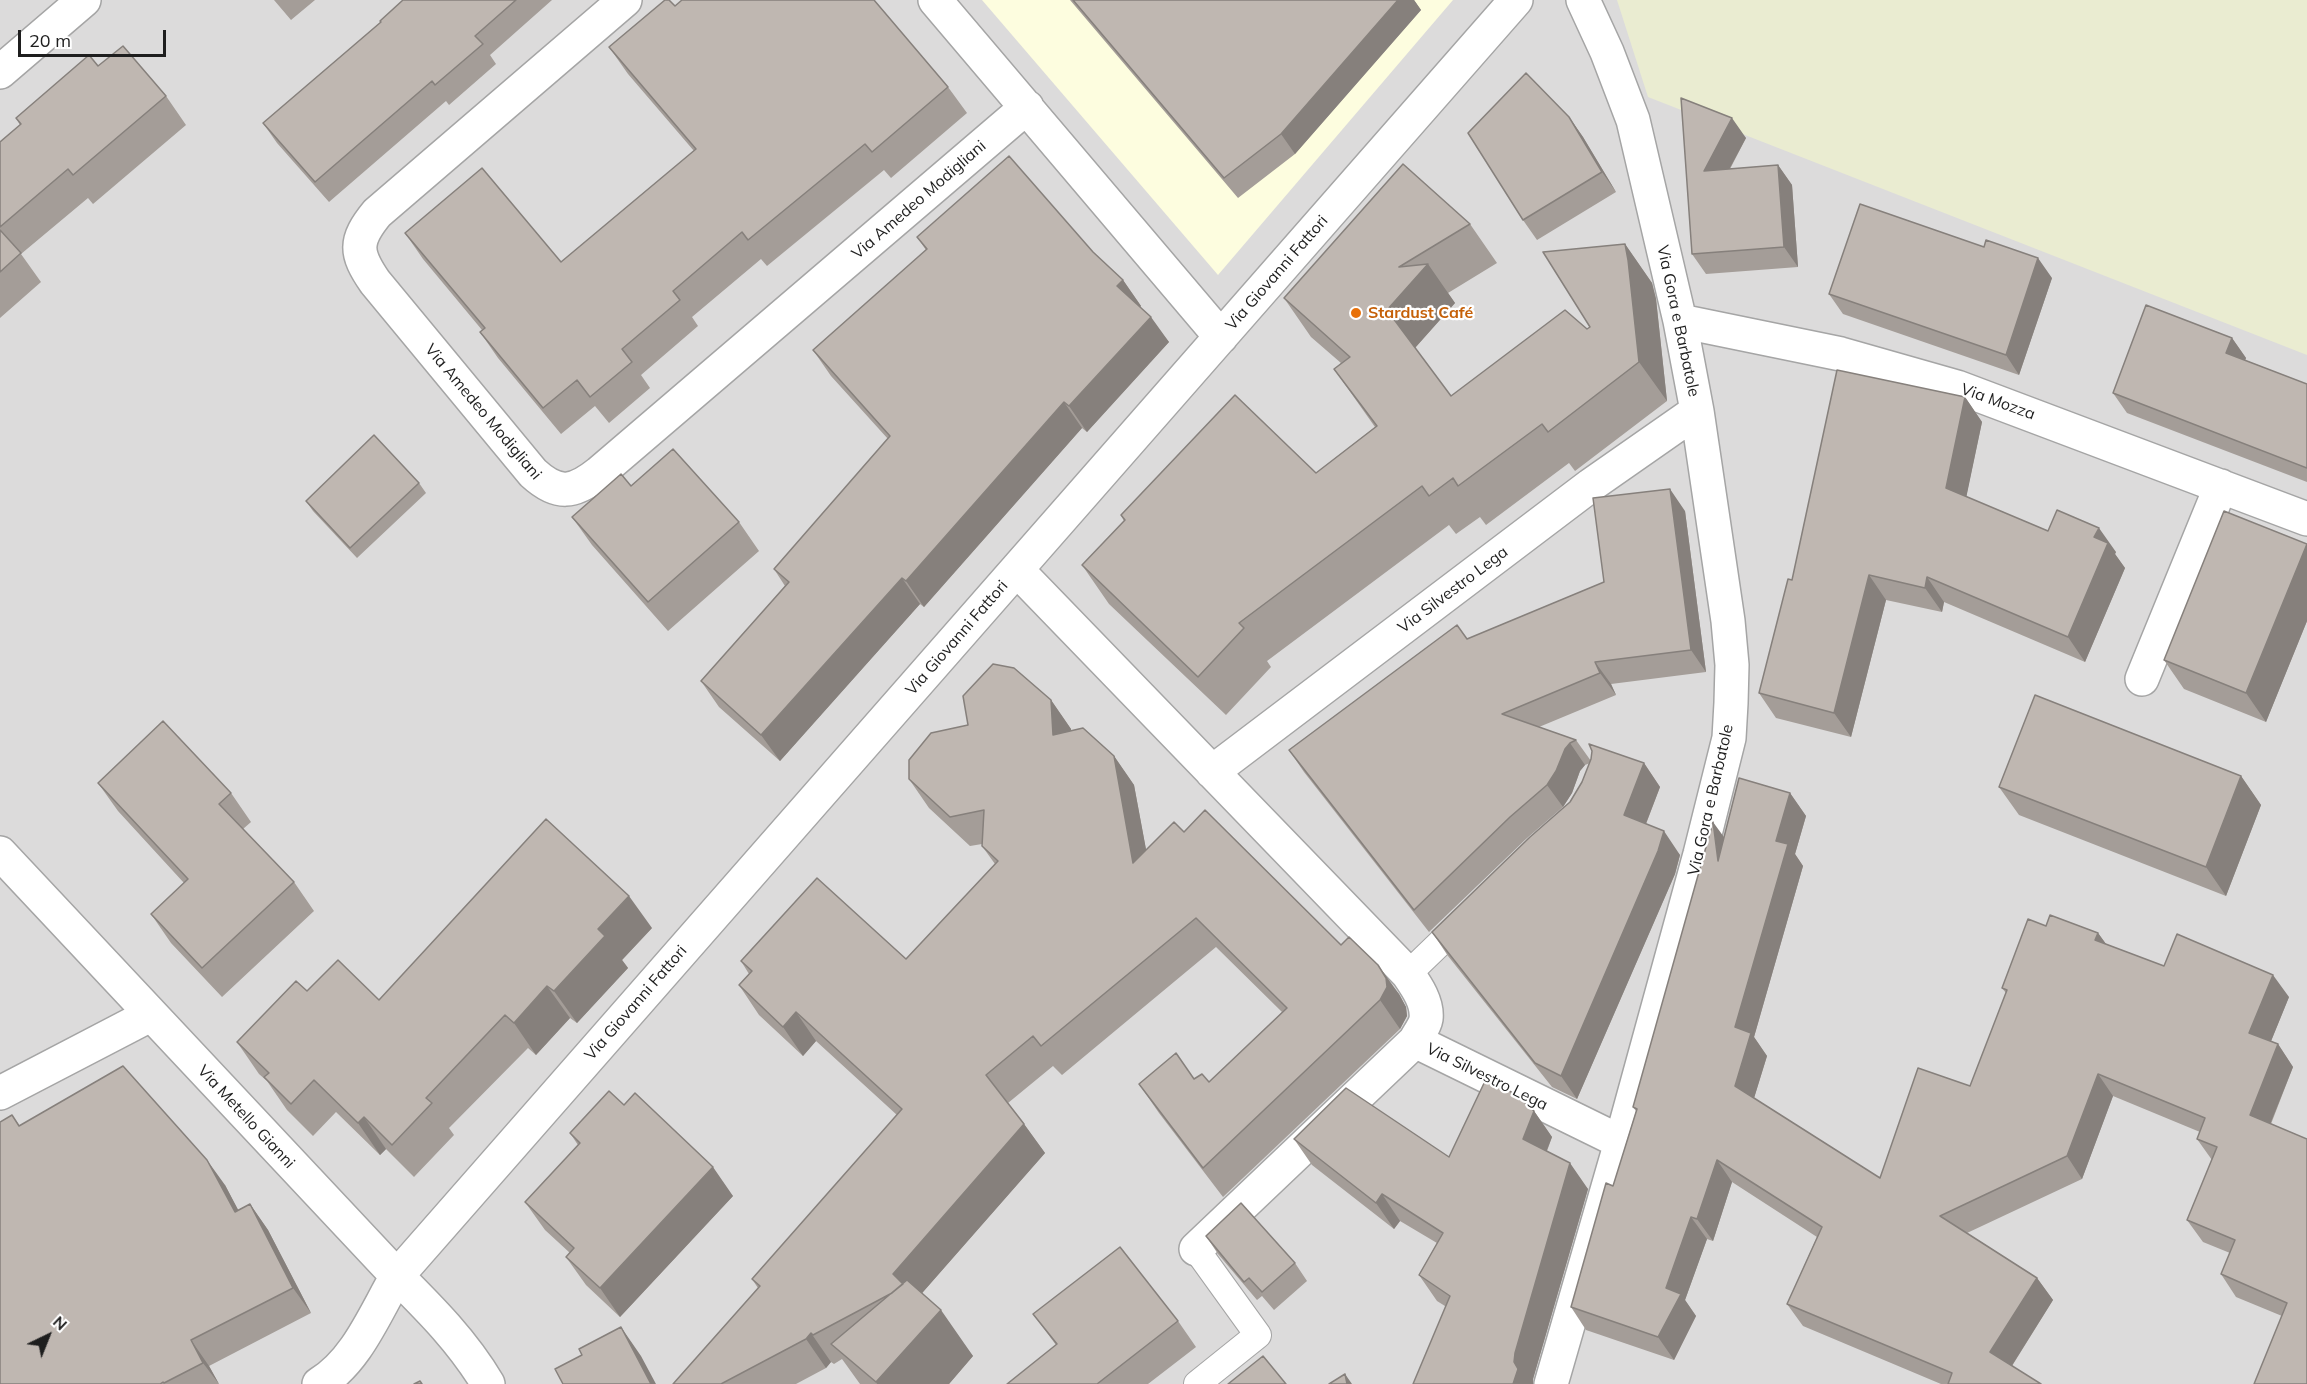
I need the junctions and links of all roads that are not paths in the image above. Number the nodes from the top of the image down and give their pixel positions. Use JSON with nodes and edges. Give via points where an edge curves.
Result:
{"nodes":[{"id":1,"x":84,"y":0,"type":"edge"},
{"id":2,"x":625,"y":0,"type":"edge"},
{"id":3,"x":935,"y":0,"type":"edge"},
{"id":4,"x":1516,"y":0,"type":"edge"},
{"id":5,"x":1583,"y":0,"type":"edge"},
{"id":6,"x":0,"y":72,"type":"edge"},
{"id":7,"x":1027,"y":107,"type":"junction"},
{"id":8,"x":1680,"y":321,"type":"junction"},
{"id":9,"x":1221,"y":337,"type":"junction"},
{"id":10,"x":1697,"y":411,"type":"junction"},
{"id":11,"x":2221,"y":486,"type":"junction"},
{"id":12,"x":2307,"y":519,"type":"edge"},
{"id":13,"x":1017,"y":570,"type":"junction"},
{"id":14,"x":2142,"y":679,"type":"dead end"},
{"id":15,"x":1212,"y":772,"type":"junction"},
{"id":16,"x":0,"y":852,"type":"edge"},
{"id":17,"x":1485,"y":900,"type":"edge"},
{"id":18,"x":1408,"y":974,"type":"junction"},
{"id":19,"x":150,"y":1015,"type":"junction"},
{"id":20,"x":1415,"y":1041,"type":"junction"},
{"id":21,"x":0,"y":1094,"type":"edge"},
{"id":22,"x":1621,"y":1142,"type":"junction"},
{"id":23,"x":1196,"y":1249,"type":"joint"},
{"id":24,"x":397,"y":1276,"type":"junction"},
{"id":25,"x":320,"y":1384,"type":"edge"},
{"id":26,"x":488,"y":1384,"type":"edge"},
{"id":27,"x":1197,"y":1384,"type":"edge"},
{"id":28,"x":1551,"y":1384,"type":"edge"}],
"edges":[{"from":1,"to":6,"type":"street"},
{"from":2,"to":7,"type":"street","name":"Via Amedeo Modigliani","via":[[382,208],[359,242],[362,262],[375,282],[533,473],[552,487],[572,490],[600,473]]},
{"from":3,"to":7,"type":"street"},
{"from":4,"to":9,"type":"street","name":"Via Giovanni Fattori"},
{"from":5,"to":8,"type":"street","name":"Via Gora e Barbatole","via":[[1633,120]]},
{"from":7,"to":9,"type":"street"},
{"from":8,"to":10,"type":"street","name":"Via Gora e Barbatole"},
{"from":8,"to":11,"type":"street","name":"Via Mozza","via":[[1901,370],[2001,403]]},
{"from":9,"to":13,"type":"street","name":"Via Giovanni Fattori"},
{"from":10,"to":15,"type":"street","name":"Via Silvestro Lega","via":[[1592,485]]},
{"from":10,"to":22,"type":"street","name":"Via Gora e Barbatole","via":[[1728,621],[1732,665],[1729,738]]},
{"from":11,"to":12,"type":"street","name":"Via Mozza"},
{"from":11,"to":14,"type":"street"},
{"from":13,"to":15,"type":"street","name":"Via Silvestro Lega"},
{"from":13,"to":24,"type":"street","name":"Via Giovanni Fattori"},
{"from":15,"to":18,"type":"street","name":"Via Silvestro Lega"},
{"from":16,"to":19,"type":"street","name":"Via Metello Gianni"},
{"from":17,"to":18,"type":"lane"},
{"from":18,"to":20,"type":"street","name":"Via Silvestro Lega","via":[[1425,1003],[1426,1020]]},
{"from":19,"to":21,"type":"street"},
{"from":19,"to":24,"type":"street","name":"Via Metello Gianni"},
{"from":20,"to":22,"type":"street","name":"Via Silvestro Lega"},
{"from":20,"to":23,"type":"street"},
{"from":22,"to":28,"type":"street","name":"Via Gora e Barbatole"},
{"from":23,"to":27,"type":"lane","via":[[1258,1335]]},
{"from":24,"to":25,"type":"street","name":"Via Giovanni Fattori","via":[[355,1348]]},
{"from":24,"to":26,"type":"street","name":"Via Metello Gianni","via":[[457,1338]]}]}
